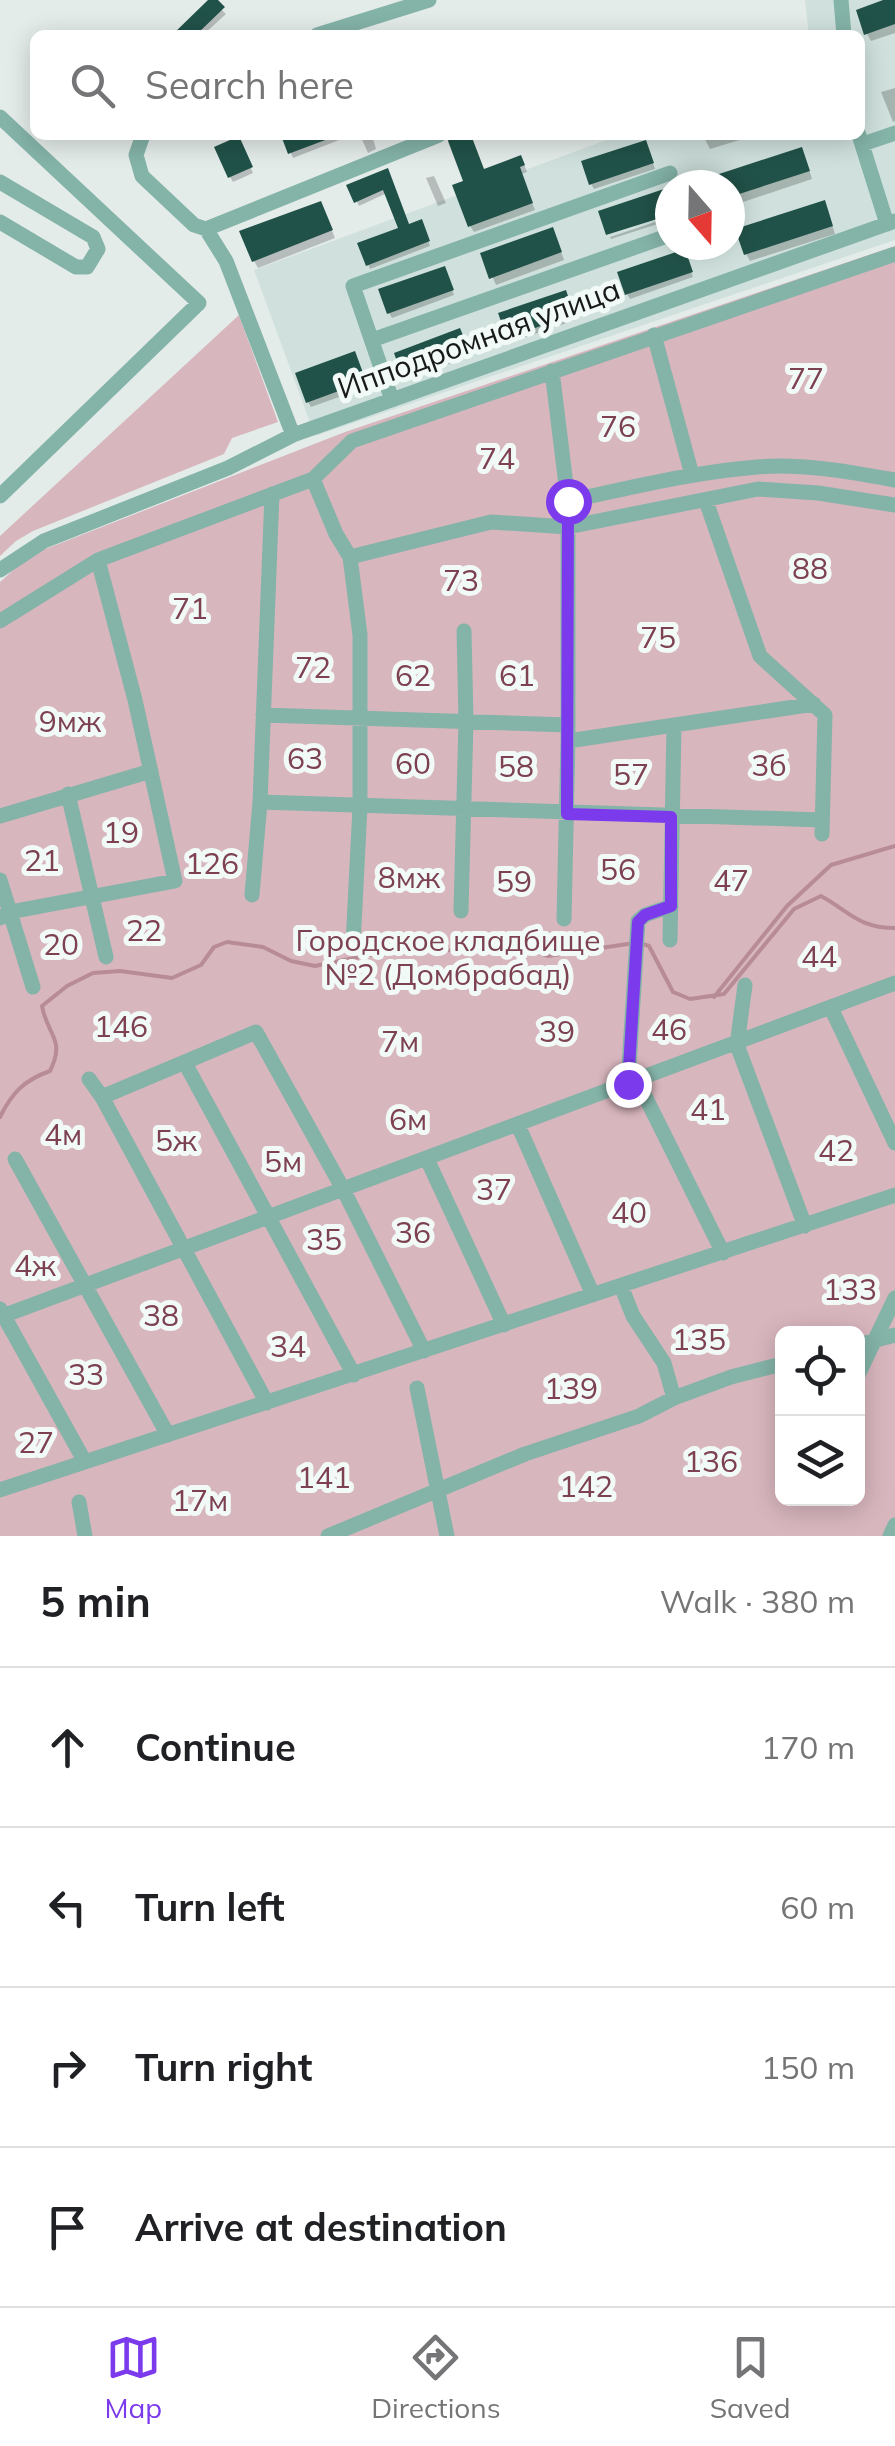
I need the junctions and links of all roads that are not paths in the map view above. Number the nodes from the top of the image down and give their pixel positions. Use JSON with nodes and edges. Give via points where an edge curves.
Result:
{"nodes":[{"id":1,"x":429,"y":0,"type":"edge"},
{"id":2,"x":841,"y":0,"type":"edge"},
{"id":3,"x":333,"y":30,"type":"edge"},
{"id":4,"x":844,"y":30,"type":"edge"},
{"id":5,"x":0,"y":116,"type":"edge"},
{"id":6,"x":895,"y":134,"type":"edge"},
{"id":7,"x":865,"y":139,"type":"edge"},
{"id":8,"x":141,"y":140,"type":"edge"},
{"id":9,"x":427,"y":140,"type":"edge"},
{"id":10,"x":861,"y":140,"type":"edge"},
{"id":11,"x":655,"y":178,"type":"edge"},
{"id":12,"x":0,"y":182,"type":"edge"},
{"id":13,"x":0,"y":222,"type":"edge"},
{"id":14,"x":891,"y":222,"type":"edge"},
{"id":15,"x":206,"y":229,"type":"junction"},
{"id":16,"x":655,"y":240,"type":"edge"},
{"id":17,"x":895,"y":254,"type":"edge"},
{"id":18,"x":654,"y":335,"type":"junction"},
{"id":19,"x":372,"y":340,"type":"junction"},
{"id":20,"x":552,"y":371,"type":"junction"},
{"id":21,"x":392,"y":400,"type":"junction"},
{"id":22,"x":300,"y":432,"type":"junction"},
{"id":23,"x":692,"y":475,"type":"junction"},
{"id":24,"x":313,"y":479,"type":"junction"},
{"id":25,"x":895,"y":480,"type":"edge"},
{"id":26,"x":272,"y":494,"type":"junction"},
{"id":27,"x":0,"y":496,"type":"edge"},
{"id":28,"x":568,"y":501,"type":"junction"},
{"id":29,"x":706,"y":502,"type":"junction"},
{"id":30,"x":895,"y":505,"type":"edge"},
{"id":31,"x":568,"y":527,"type":"junction"},
{"id":32,"x":350,"y":557,"type":"junction"},
{"id":33,"x":98,"y":560,"type":"junction"},
{"id":34,"x":0,"y":570,"type":"edge"},
{"id":35,"x":0,"y":620,"type":"edge"},
{"id":36,"x":464,"y":632,"type":"dead end"},
{"id":37,"x":814,"y":704,"type":"junction"},
{"id":38,"x":263,"y":715,"type":"junction"},
{"id":39,"x":360,"y":717,"type":"junction"},
{"id":40,"x":466,"y":721,"type":"junction"},
{"id":41,"x":674,"y":726,"type":"junction"},
{"id":42,"x":568,"y":733,"type":"junction"},
{"id":43,"x":151,"y":770,"type":"junction"},
{"id":44,"x":68,"y":794,"type":"junction"},
{"id":45,"x":260,"y":802,"type":"junction"},
{"id":46,"x":360,"y":807,"type":"junction"},
{"id":47,"x":465,"y":810,"type":"junction"},
{"id":48,"x":567,"y":814,"type":"junction"},
{"id":49,"x":0,"y":816,"type":"edge"},
{"id":50,"x":671,"y":817,"type":"junction"},
{"id":51,"x":0,"y":880,"type":"edge"},
{"id":52,"x":93,"y":894,"type":"junction"},
{"id":53,"x":252,"y":895,"type":"dead end"},
{"id":54,"x":671,"y":906,"type":"junction"},
{"id":55,"x":461,"y":911,"type":"dead end"},
{"id":56,"x":5,"y":915,"type":"edge"},
{"id":57,"x":564,"y":918,"type":"dead end"},
{"id":58,"x":670,"y":940,"type":"dead end"},
{"id":59,"x":354,"y":945,"type":"dead end"},
{"id":60,"x":106,"y":958,"type":"dead end"},
{"id":61,"x":895,"y":983,"type":"edge"},
{"id":62,"x":745,"y":985,"type":"dead end"},
{"id":63,"x":33,"y":988,"type":"dead end"},
{"id":64,"x":831,"y":1008,"type":"junction"},
{"id":65,"x":736,"y":1045,"type":"junction"},
{"id":66,"x":184,"y":1063,"type":"junction"},
{"id":67,"x":89,"y":1079,"type":"dead end"},
{"id":68,"x":633,"y":1082,"type":"junction"},
{"id":69,"x":102,"y":1097,"type":"junction"},
{"id":70,"x":518,"y":1124,"type":"junction"},
{"id":71,"x":895,"y":1143,"type":"edge"},
{"id":72,"x":15,"y":1158,"type":"dead end"},
{"id":73,"x":427,"y":1159,"type":"junction"},
{"id":74,"x":343,"y":1189,"type":"junction"},
{"id":75,"x":895,"y":1195,"type":"edge"},
{"id":76,"x":268,"y":1218,"type":"junction"},
{"id":77,"x":805,"y":1226,"type":"junction"},
{"id":78,"x":184,"y":1248,"type":"junction"},
{"id":79,"x":724,"y":1253,"type":"junction"},
{"id":80,"x":84,"y":1285,"type":"junction"},
{"id":81,"x":621,"y":1286,"type":"junction"},
{"id":82,"x":592,"y":1295,"type":"junction"},
{"id":83,"x":895,"y":1298,"type":"edge"},
{"id":84,"x":1,"y":1314,"type":"edge"},
{"id":85,"x":504,"y":1325,"type":"junction"},
{"id":86,"x":895,"y":1335,"type":"edge"},
{"id":87,"x":874,"y":1340,"type":"junction"},
{"id":88,"x":865,"y":1343,"type":"edge"},
{"id":89,"x":424,"y":1351,"type":"junction"},
{"id":90,"x":865,"y":1360,"type":"edge"},
{"id":91,"x":775,"y":1366,"type":"edge"},
{"id":92,"x":354,"y":1374,"type":"junction"},
{"id":93,"x":418,"y":1388,"type":"dead end"},
{"id":94,"x":674,"y":1398,"type":"junction"},
{"id":95,"x":267,"y":1402,"type":"junction"},
{"id":96,"x":168,"y":1435,"type":"junction"},
{"id":97,"x":86,"y":1462,"type":"junction"},
{"id":98,"x":0,"y":1490,"type":"edge"},
{"id":99,"x":437,"y":1490,"type":"junction"},
{"id":100,"x":79,"y":1502,"type":"dead end"},
{"id":101,"x":895,"y":1524,"type":"edge"},
{"id":102,"x":85,"y":1536,"type":"edge"},
{"id":103,"x":328,"y":1536,"type":"edge"},
{"id":104,"x":447,"y":1536,"type":"edge"},
{"id":105,"x":890,"y":1536,"type":"edge"}],
"edges":[{"from":1,"to":3,"type":"street"},
{"from":2,"to":4,"type":"street"},
{"from":5,"to":27,"type":"street","via":[[199,303]]},
{"from":6,"to":7,"type":"street"},
{"from":8,"to":15,"type":"street","via":[[136,154],[142,176]]},
{"from":9,"to":15,"type":"street"},
{"from":10,"to":14,"type":"street"},
{"from":11,"to":19,"type":"street","via":[[353,286]]},
{"from":12,"to":13,"type":"street","via":[[93,237],[98,249],[88,267],[76,266]]},
{"from":14,"to":21,"type":"street","name":"Ипподромная улица"},
{"from":15,"to":22,"type":"street","via":[[237,282]]},
{"from":16,"to":19,"type":"street"},
{"from":17,"to":18,"type":"street"},
{"from":18,"to":20,"type":"street"},
{"from":18,"to":23,"type":"street"},
{"from":19,"to":21,"type":"street"},
{"from":20,"to":24,"type":"street","via":[[352,442]]},
{"from":20,"to":28,"type":"street"},
{"from":21,"to":22,"type":"street","name":"Ипподромная улица"},
{"from":22,"to":34,"type":"street","name":"Ипподромная улица","via":[[51,538]]},
{"from":23,"to":25,"type":"street","via":[[761,466]]},
{"from":23,"to":28,"type":"street"},
{"from":24,"to":26,"type":"street"},
{"from":24,"to":32,"type":"street"},
{"from":26,"to":33,"type":"street"},
{"from":26,"to":38,"type":"street"},
{"from":28,"to":31,"type":"street"},
{"from":29,"to":30,"type":"street","via":[[758,488]]},
{"from":29,"to":31,"type":"street"},
{"from":29,"to":37,"type":"street","via":[[760,656]]},
{"from":31,"to":32,"type":"street","via":[[491,522]]},
{"from":31,"to":42,"type":"street"},
{"from":32,"to":39,"type":"street","via":[[360,635]]},
{"from":33,"to":35,"type":"street"},
{"from":33,"to":43,"type":"street"},
{"from":36,"to":40,"type":"street"},
{"from":37,"to":41,"type":"street"},
{"from":37,"to":50,"type":"street","via":[[825,714],[822,827]]},
{"from":38,"to":39,"type":"street"},
{"from":38,"to":45,"type":"street"},
{"from":39,"to":40,"type":"street"},
{"from":39,"to":46,"type":"street"},
{"from":40,"to":42,"type":"street"},
{"from":40,"to":47,"type":"street"},
{"from":41,"to":42,"type":"street"},
{"from":41,"to":50,"type":"street"},
{"from":42,"to":48,"type":"street"},
{"from":43,"to":44,"type":"street"},
{"from":43,"to":52,"type":"street","via":[[174,881]]},
{"from":44,"to":49,"type":"street"},
{"from":44,"to":52,"type":"street"},
{"from":45,"to":46,"type":"street"},
{"from":45,"to":53,"type":"street"},
{"from":46,"to":47,"type":"street"},
{"from":46,"to":59,"type":"street"},
{"from":47,"to":48,"type":"street"},
{"from":47,"to":55,"type":"street"},
{"from":48,"to":50,"type":"street"},
{"from":48,"to":57,"type":"street"},
{"from":50,"to":54,"type":"street"},
{"from":51,"to":56,"type":"street"},
{"from":52,"to":56,"type":"street"},
{"from":52,"to":60,"type":"street"},
{"from":54,"to":58,"type":"street"},
{"from":54,"to":68,"type":"street","via":[[638,922]]},
{"from":56,"to":63,"type":"street"},
{"from":61,"to":64,"type":"street"},
{"from":62,"to":65,"type":"street"},
{"from":64,"to":65,"type":"street"},
{"from":64,"to":71,"type":"street"},
{"from":65,"to":68,"type":"street"},
{"from":65,"to":77,"type":"street"},
{"from":66,"to":69,"type":"street"},
{"from":66,"to":74,"type":"street","via":[[256,1032]]},
{"from":66,"to":76,"type":"street"},
{"from":67,"to":69,"type":"street"},
{"from":68,"to":70,"type":"street"},
{"from":68,"to":79,"type":"street"},
{"from":69,"to":78,"type":"street"},
{"from":70,"to":73,"type":"street"},
{"from":70,"to":82,"type":"street"},
{"from":72,"to":80,"type":"street"},
{"from":73,"to":74,"type":"street"},
{"from":73,"to":85,"type":"street"},
{"from":74,"to":76,"type":"street"},
{"from":74,"to":89,"type":"street"},
{"from":75,"to":77,"type":"street"},
{"from":76,"to":78,"type":"street"},
{"from":76,"to":92,"type":"street"},
{"from":77,"to":79,"type":"street"},
{"from":78,"to":80,"type":"street"},
{"from":78,"to":95,"type":"street"},
{"from":79,"to":81,"type":"street"},
{"from":80,"to":84,"type":"street"},
{"from":80,"to":96,"type":"street"},
{"from":81,"to":82,"type":"street"},
{"from":81,"to":94,"type":"street","via":[[664,1364]]},
{"from":82,"to":85,"type":"street"},
{"from":83,"to":87,"type":"street"},
{"from":84,"to":97,"type":"street"},
{"from":85,"to":89,"type":"street"},
{"from":86,"to":87,"type":"street"},
{"from":87,"to":88,"type":"street"},
{"from":87,"to":90,"type":"street"},
{"from":89,"to":92,"type":"street"},
{"from":91,"to":94,"type":"street"},
{"from":92,"to":95,"type":"street"},
{"from":93,"to":99,"type":"street"},
{"from":94,"to":99,"type":"street"},
{"from":95,"to":96,"type":"street"},
{"from":96,"to":97,"type":"street"},
{"from":97,"to":98,"type":"street"},
{"from":99,"to":103,"type":"street"},
{"from":99,"to":104,"type":"street"},
{"from":100,"to":102,"type":"street"},
{"from":101,"to":105,"type":"street"}]}
